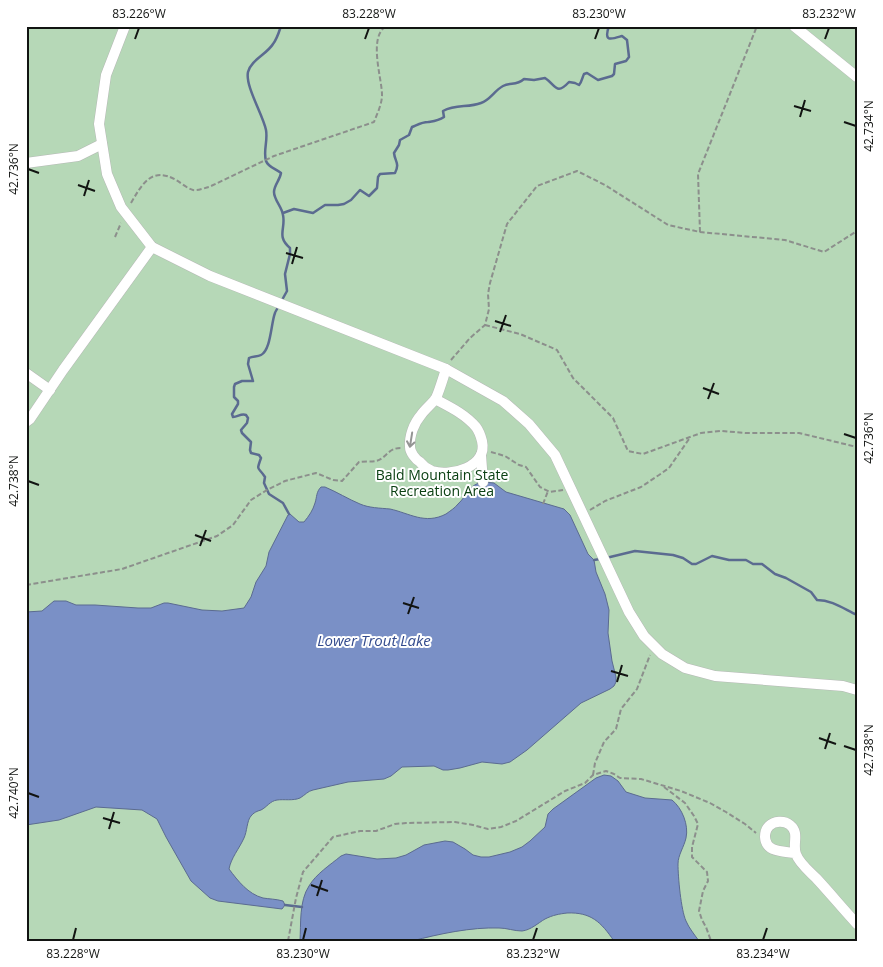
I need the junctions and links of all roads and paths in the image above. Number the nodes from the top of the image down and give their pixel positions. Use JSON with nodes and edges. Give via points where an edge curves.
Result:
{"nodes":[{"id":1,"x":125,"y":26,"type":"edge"},
{"id":2,"x":386,"y":26,"type":"edge"},
{"id":3,"x":757,"y":26,"type":"edge"},
{"id":4,"x":794,"y":26,"type":"edge"},
{"id":5,"x":857,"y":77,"type":"edge"},
{"id":6,"x":102,"y":144,"type":"junction"},
{"id":7,"x":26,"y":163,"type":"edge"},
{"id":8,"x":125,"y":213,"type":"junction"},
{"id":9,"x":857,"y":231,"type":"edge"},
{"id":10,"x":700,"y":232,"type":"junction"},
{"id":11,"x":115,"y":237,"type":"dead end"},
{"id":12,"x":152,"y":247,"type":"junction"},
{"id":13,"x":485,"y":325,"type":"junction"},
{"id":14,"x":446,"y":369,"type":"junction"},
{"id":15,"x":26,"y":373,"type":"edge"},
{"id":16,"x":50,"y":390,"type":"junction"},
{"id":17,"x":435,"y":400,"type":"junction"},
{"id":18,"x":26,"y":422,"type":"edge"},
{"id":19,"x":689,"y":438,"type":"junction"},
{"id":20,"x":857,"y":447,"type":"edge"},
{"id":21,"x":409,"y":448,"type":"junction"},
{"id":22,"x":481,"y":455,"type":"junction"},
{"id":23,"x":482,"y":482,"type":"dead end"},
{"id":24,"x":571,"y":488,"type":"junction"},
{"id":25,"x":548,"y":491,"type":"junction"},
{"id":26,"x":543,"y":504,"type":"dead end"},
{"id":27,"x":583,"y":514,"type":"junction"},
{"id":28,"x":26,"y":585,"type":"edge"},
{"id":29,"x":654,"y":646,"type":"junction"},
{"id":30,"x":857,"y":690,"type":"edge"},
{"id":31,"x":593,"y":776,"type":"junction"},
{"id":32,"x":662,"y":786,"type":"junction"},
{"id":33,"x":765,"y":841,"type":"junction"},
{"id":34,"x":795,"y":853,"type":"junction"},
{"id":35,"x":857,"y":924,"type":"edge"},
{"id":36,"x":288,"y":941,"type":"edge"},
{"id":37,"x":711,"y":941,"type":"edge"}],
"edges":[{"from":1,"to":6,"type":"street","via":[[106,74],[99,124]]},
{"from":2,"to":8,"type":"path","via":[[376,45],[382,97],[374,122],[274,156],[199,190],[157,175],[149,178],[138,191]]},
{"from":3,"to":10,"type":"path","via":[[698,174]]},
{"from":4,"to":5,"type":"street"},
{"from":6,"to":7,"type":"street","via":[[78,156]]},
{"from":6,"to":8,"type":"street","via":[[107,174]]},
{"from":8,"to":11,"type":"path"},
{"from":8,"to":12,"type":"street"},
{"from":9,"to":10,"type":"path","via":[[824,252],[785,240]]},
{"from":10,"to":13,"type":"path","via":[[668,225],[577,171],[537,186],[507,224],[490,283]]},
{"from":12,"to":14,"type":"street","via":[[210,276]]},
{"from":12,"to":16,"type":"street"},
{"from":13,"to":14,"type":"path","via":[[452,358]]},
{"from":13,"to":19,"type":"path","via":[[520,334],[557,350],[573,378],[612,418],[628,451],[643,454]]},
{"from":14,"to":17,"type":"street"},
{"from":14,"to":24,"type":"street","via":[[503,401],[529,424],[555,455]]},
{"from":15,"to":16,"type":"street"},
{"from":16,"to":18,"type":"street"},
{"from":17,"to":21,"type":"street","one_way":true,"via":[[414,424]]},
{"from":17,"to":22,"type":"street","via":[[461,414],[477,429],[483,446]]},
{"from":19,"to":20,"type":"path","via":[[721,431],[799,433]]},
{"from":19,"to":27,"type":"path","via":[[669,468],[640,487]]},
{"from":21,"to":22,"type":"street","via":[[416,459],[432,471],[469,467]]},
{"from":21,"to":28,"type":"path","via":[[396,448],[378,461],[359,462],[342,482],[316,473],[285,481],[251,500],[233,525],[201,542],[122,569]]},
{"from":22,"to":23,"type":"street"},
{"from":22,"to":25,"type":"path","via":[[491,452],[526,467],[540,487]]},
{"from":24,"to":25,"type":"path"},
{"from":24,"to":27,"type":"street"},
{"from":25,"to":26,"type":"path"},
{"from":27,"to":29,"type":"street","via":[[629,612]]},
{"from":29,"to":30,"type":"street","via":[[685,668],[715,676],[843,686]]},
{"from":29,"to":31,"type":"path","via":[[637,689],[621,709],[616,729],[604,742]]},
{"from":31,"to":32,"type":"path","via":[[606,771],[620,778],[641,779]]},
{"from":31,"to":36,"type":"path","via":[[586,783],[565,791],[501,827],[488,829],[434,821],[395,824],[376,831],[346,833],[333,838],[303,872]]},
{"from":32,"to":33,"type":"path","via":[[710,803],[745,824]]},
{"from":32,"to":37,"type":"path","via":[[685,803],[698,824],[692,857],[707,872],[708,881],[699,911]]},
{"from":33,"to":34,"type":"street","via":[[777,852]]},
{"from":33,"to":34,"type":"street","via":[[769,826],[784,822],[795,832]]},
{"from":34,"to":35,"type":"street"}]}
